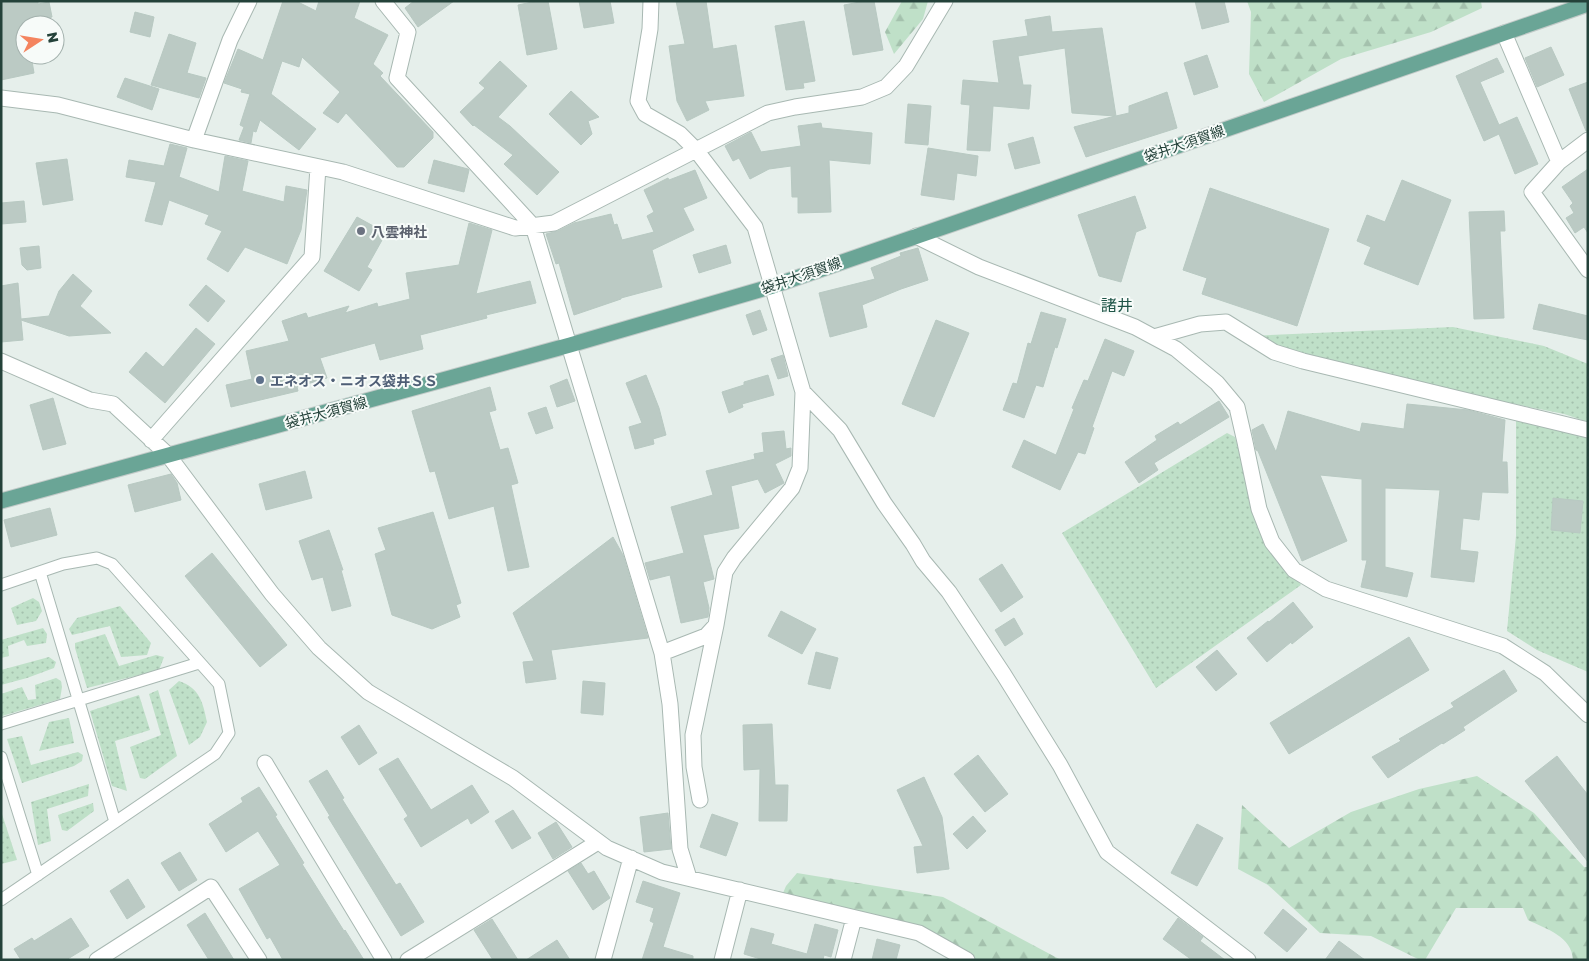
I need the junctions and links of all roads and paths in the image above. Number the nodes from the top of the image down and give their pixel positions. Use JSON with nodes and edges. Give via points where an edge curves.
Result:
{"nodes":[{"id":1,"x":249,"y":1,"type":"edge"},
{"id":2,"x":382,"y":1,"type":"edge"},
{"id":3,"x":651,"y":1,"type":"edge"},
{"id":4,"x":943,"y":4,"type":"edge"},
{"id":5,"x":1588,"y":4,"type":"edge"},
{"id":6,"x":1504,"y":33,"type":"junction"},
{"id":7,"x":1,"y":98,"type":"edge"},
{"id":8,"x":194,"y":140,"type":"junction"},
{"id":9,"x":1588,"y":140,"type":"edge"},
{"id":10,"x":696,"y":150,"type":"junction"},
{"id":11,"x":1559,"y":162,"type":"junction"},
{"id":12,"x":318,"y":167,"type":"junction"},
{"id":13,"x":533,"y":226,"type":"junction"},
{"id":14,"x":916,"y":236,"type":"junction"},
{"id":15,"x":1588,"y":270,"type":"edge"},
{"id":16,"x":773,"y":286,"type":"junction"},
{"id":17,"x":1154,"y":337,"type":"junction"},
{"id":18,"x":570,"y":345,"type":"junction"},
{"id":19,"x":1,"y":361,"type":"edge"},
{"id":20,"x":803,"y":392,"type":"junction"},
{"id":21,"x":1588,"y":430,"type":"edge"},
{"id":22,"x":151,"y":440,"type":"junction"},
{"id":23,"x":168,"y":455,"type":"junction"},
{"id":24,"x":1,"y":501,"type":"edge"},
{"id":25,"x":40,"y":572,"type":"junction"},
{"id":26,"x":1,"y":585,"type":"edge"},
{"id":27,"x":716,"y":625,"type":"junction"},
{"id":28,"x":662,"y":653,"type":"junction"},
{"id":29,"x":199,"y":662,"type":"junction"},
{"id":30,"x":78,"y":700,"type":"junction"},
{"id":31,"x":1588,"y":715,"type":"edge"},
{"id":32,"x":1,"y":724,"type":"edge"},
{"id":33,"x":1,"y":757,"type":"edge"},
{"id":34,"x":265,"y":763,"type":"dead end"},
{"id":35,"x":700,"y":800,"type":"dead end"},
{"id":36,"x":115,"y":822,"type":"junction"},
{"id":37,"x":598,"y":842,"type":"junction"},
{"id":38,"x":631,"y":858,"type":"junction"},
{"id":39,"x":38,"y":875,"type":"junction"},
{"id":40,"x":689,"y":878,"type":"junction"},
{"id":41,"x":740,"y":890,"type":"junction"},
{"id":42,"x":1,"y":900,"type":"edge"},
{"id":43,"x":854,"y":918,"type":"junction"},
{"id":44,"x":105,"y":958,"type":"edge"},
{"id":45,"x":961,"y":958,"type":"edge"},
{"id":46,"x":259,"y":960,"type":"edge"},
{"id":47,"x":384,"y":960,"type":"edge"},
{"id":48,"x":408,"y":960,"type":"edge"},
{"id":49,"x":603,"y":960,"type":"edge"},
{"id":50,"x":722,"y":960,"type":"edge"},
{"id":51,"x":843,"y":960,"type":"edge"},
{"id":52,"x":1248,"y":960,"type":"edge"}],
"edges":[{"from":1,"to":8,"type":"street","via":[[230,40]]},
{"from":2,"to":13,"type":"street","via":[[408,32],[397,78]]},
{"from":3,"to":10,"type":"street","via":[[650,29],[638,101],[645,114],[680,134]]},
{"from":4,"to":10,"type":"street","via":[[906,66],[886,87],[862,98],[768,113]]},
{"from":5,"to":6,"type":"main road","name":"袋井大須賀線"},
{"from":6,"to":11,"type":"street"},
{"from":6,"to":14,"type":"main road","name":"袋井大須賀線"},
{"from":7,"to":8,"type":"street","via":[[58,105]]},
{"from":8,"to":12,"type":"street"},
{"from":9,"to":11,"type":"street"},
{"from":10,"to":13,"type":"street","via":[[554,223]]},
{"from":10,"to":16,"type":"street","via":[[755,227]]},
{"from":11,"to":15,"type":"street","via":[[1532,192]]},
{"from":12,"to":13,"type":"street","via":[[343,172],[515,228]]},
{"from":12,"to":22,"type":"street","via":[[312,257]]},
{"from":13,"to":18,"type":"street"},
{"from":14,"to":16,"type":"main road","name":"袋井大須賀線"},
{"from":14,"to":17,"type":"street","via":[[979,267]]},
{"from":16,"to":18,"type":"main road","name":"袋井大須賀線"},
{"from":16,"to":20,"type":"street"},
{"from":17,"to":21,"type":"street","via":[[1200,324],[1226,322],[1274,352],[1303,361]]},
{"from":17,"to":31,"type":"street","via":[[1176,349],[1217,383],[1236,407],[1259,508],[1272,542],[1294,570],[1326,589],[1503,646],[1546,672]]},
{"from":18,"to":23,"type":"main road","name":"袋井大須賀線"},
{"from":18,"to":28,"type":"street"},
{"from":19,"to":22,"type":"street","via":[[90,400],[113,404]]},
{"from":20,"to":27,"type":"street","via":[[800,468],[792,488],[725,572]]},
{"from":20,"to":52,"type":"street","via":[[840,430],[884,503],[1004,675],[1060,765],[1106,852]]},
{"from":22,"to":23,"type":"street"},
{"from":23,"to":24,"type":"main road","name":"袋井大須賀線"},
{"from":23,"to":37,"type":"street","via":[[272,594],[319,648],[368,692],[513,778]]},
{"from":25,"to":26,"type":"lane"},
{"from":25,"to":29,"type":"lane","via":[[97,558],[112,564]]},
{"from":25,"to":30,"type":"lane"},
{"from":27,"to":28,"type":"street","via":[[706,636]]},
{"from":27,"to":35,"type":"street","via":[[693,735]]},
{"from":28,"to":40,"type":"street","via":[[670,704],[680,849]]},
{"from":29,"to":30,"type":"lane"},
{"from":29,"to":36,"type":"lane","via":[[219,684],[229,732],[215,754]]},
{"from":30,"to":32,"type":"lane"},
{"from":30,"to":36,"type":"lane"},
{"from":33,"to":39,"type":"lane"},
{"from":34,"to":47,"type":"street"},
{"from":36,"to":39,"type":"lane"},
{"from":37,"to":38,"type":"street"},
{"from":37,"to":48,"type":"street"},
{"from":38,"to":40,"type":"street","via":[[662,872]]},
{"from":38,"to":49,"type":"street"},
{"from":39,"to":42,"type":"lane"},
{"from":40,"to":41,"type":"street"},
{"from":41,"to":43,"type":"street"},
{"from":41,"to":50,"type":"street"},
{"from":43,"to":45,"type":"street","via":[[919,933]]},
{"from":43,"to":51,"type":"street"},
{"from":44,"to":46,"type":"street","via":[[212,887]]}]}
